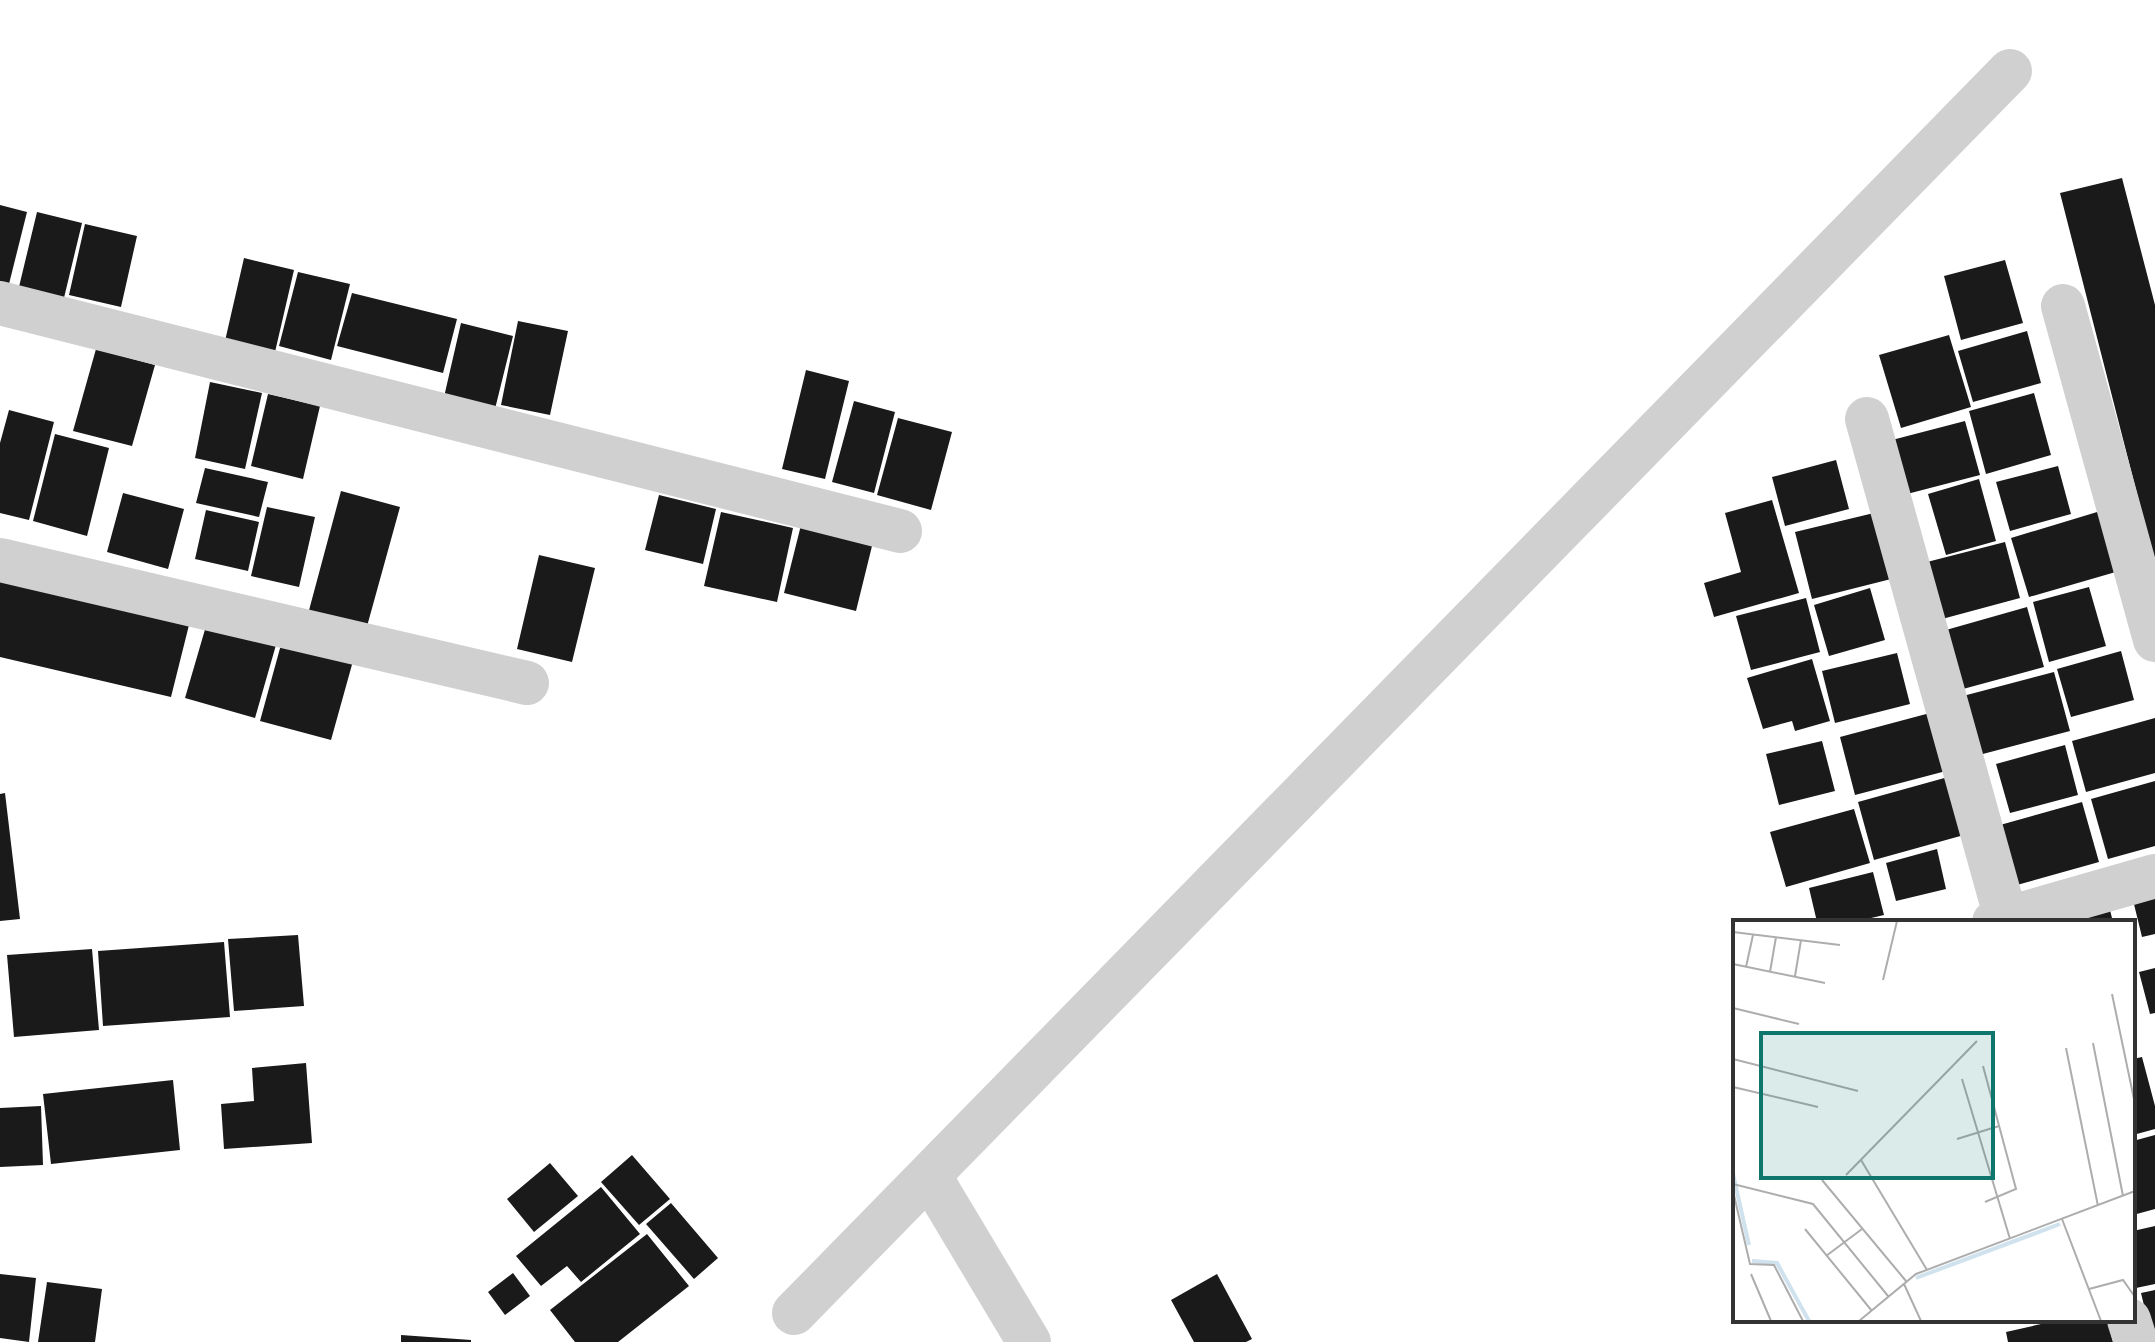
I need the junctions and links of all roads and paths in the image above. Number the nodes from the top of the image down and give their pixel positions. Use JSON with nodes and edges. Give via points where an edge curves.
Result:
{"nodes":[{"id":1,"x":2010,"y":71,"type":"dead end"},
{"id":2,"x":0,"y":303,"type":"edge"},
{"id":3,"x":2063,"y":306,"type":"dead end"},
{"id":4,"x":1867,"y":419,"type":"dead end"},
{"id":5,"x":900,"y":531,"type":"dead end"},
{"id":6,"x":0,"y":560,"type":"edge"},
{"id":7,"x":2155,"y":640,"type":"edge"},
{"id":8,"x":527,"y":683,"type":"dead end"},
{"id":9,"x":2155,"y":876,"type":"edge"},
{"id":10,"x":2002,"y":920,"type":"edge"},
{"id":11,"x":2005,"y":920,"type":"edge"},
{"id":12,"x":929,"y":1175,"type":"junction"},
{"id":13,"x":794,"y":1313,"type":"dead end"},
{"id":14,"x":2130,"y":1322,"type":"edge"},
{"id":15,"x":1029,"y":1342,"type":"edge"},
{"id":16,"x":2136,"y":1342,"type":"edge"}],
"edges":[{"from":1,"to":12,"type":"street"},
{"from":2,"to":5,"type":"street"},
{"from":3,"to":7,"type":"street"},
{"from":4,"to":10,"type":"street"},
{"from":6,"to":8,"type":"street"},
{"from":9,"to":11,"type":"street"},
{"from":12,"to":13,"type":"street"},
{"from":12,"to":15,"type":"street"},
{"from":14,"to":16,"type":"street"}]}
